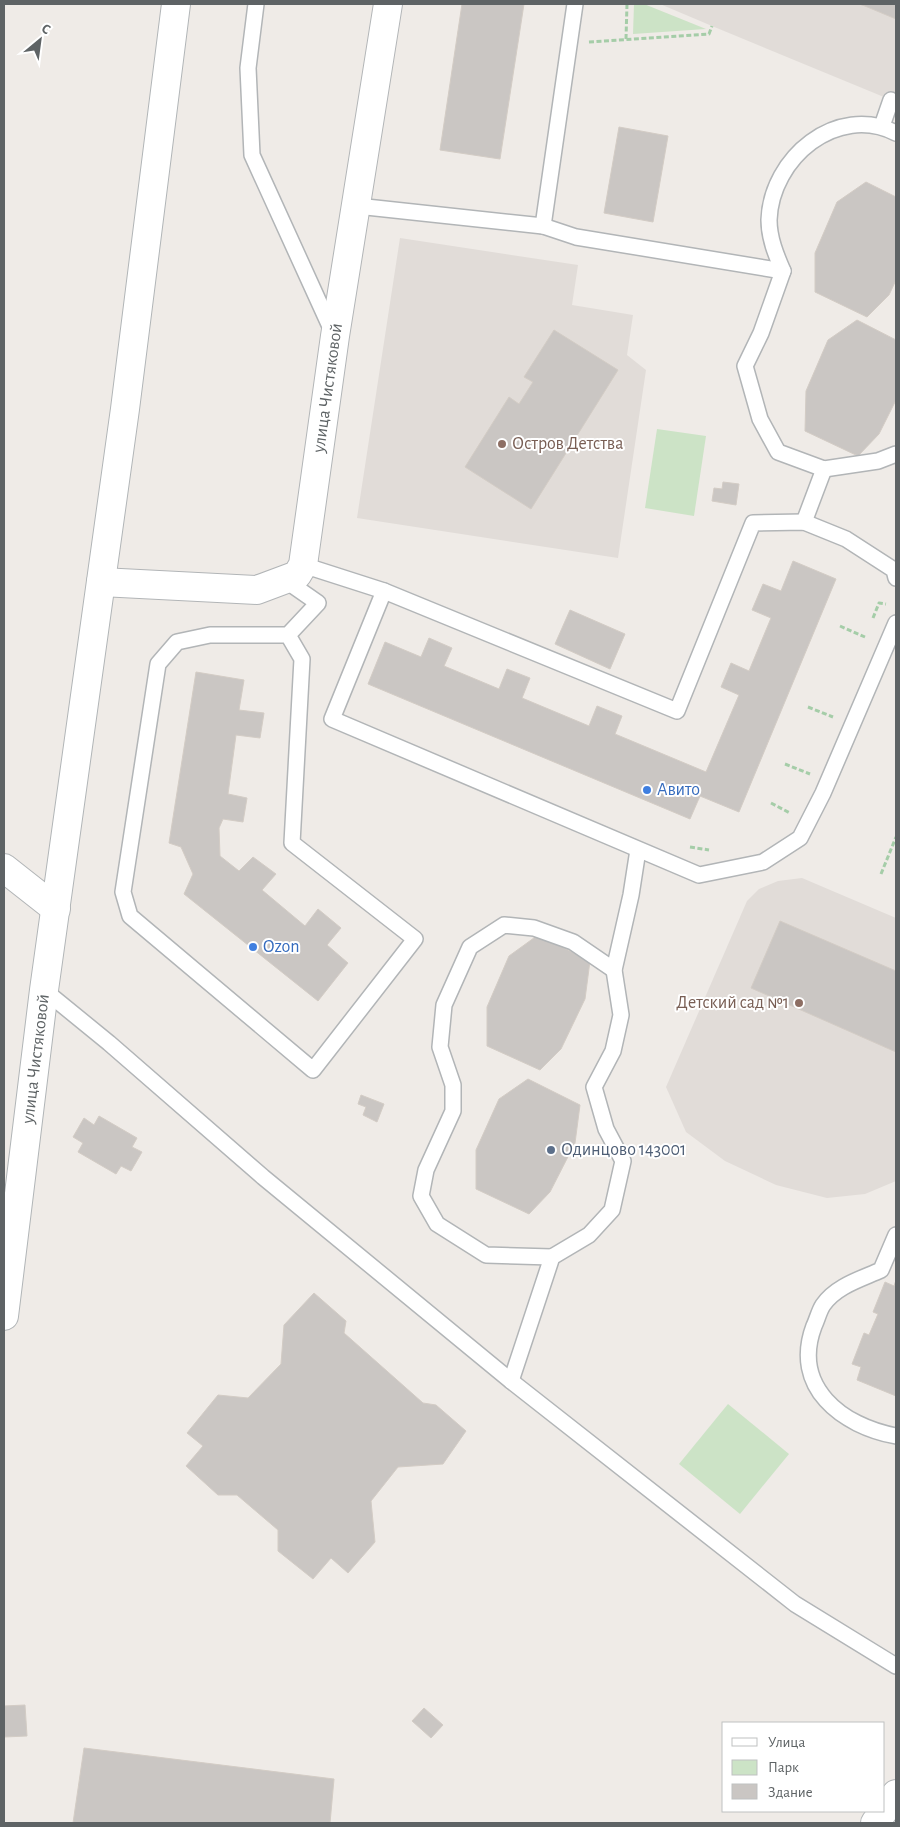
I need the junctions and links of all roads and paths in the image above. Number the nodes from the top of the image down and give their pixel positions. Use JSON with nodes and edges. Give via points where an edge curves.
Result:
{"nodes":[{"id":1,"x":176,"y":4,"type":"edge"},
{"id":2,"x":256,"y":4,"type":"edge"},
{"id":3,"x":388,"y":4,"type":"edge"},
{"id":4,"x":575,"y":4,"type":"edge"},
{"id":5,"x":627,"y":4,"type":"edge"},
{"id":6,"x":712,"y":26,"type":"dead end"},
{"id":7,"x":626,"y":39,"type":"junction"},
{"id":8,"x":569,"y":43,"type":"junction"},
{"id":9,"x":891,"y":100,"type":"dead end"},
{"id":10,"x":882,"y":126,"type":"junction"},
{"id":11,"x":896,"y":133,"type":"edge"},
{"id":12,"x":357,"y":206,"type":"junction"},
{"id":13,"x":543,"y":226,"type":"junction"},
{"id":14,"x":783,"y":272,"type":"junction"},
{"id":15,"x":335,"y":336,"type":"junction"},
{"id":16,"x":896,"y":454,"type":"edge"},
{"id":17,"x":824,"y":469,"type":"junction"},
{"id":18,"x":804,"y":522,"type":"junction"},
{"id":19,"x":294,"y":573,"type":"junction"},
{"id":20,"x":896,"y":578,"type":"edge"},
{"id":21,"x":101,"y":582,"type":"junction"},
{"id":22,"x":384,"y":592,"type":"junction"},
{"id":23,"x":888,"y":605,"type":"dead end"},
{"id":24,"x":872,"y":620,"type":"dead end"},
{"id":25,"x":896,"y":623,"type":"edge"},
{"id":26,"x":840,"y":626,"type":"dead end"},
{"id":27,"x":869,"y":628,"type":"dead end"},
{"id":28,"x":288,"y":635,"type":"junction"},
{"id":29,"x":866,"y":637,"type":"junction"},
{"id":30,"x":862,"y":646,"type":"dead end"},
{"id":31,"x":808,"y":707,"type":"dead end"},
{"id":32,"x":837,"y":708,"type":"dead end"},
{"id":33,"x":833,"y":717,"type":"junction"},
{"id":34,"x":830,"y":725,"type":"dead end"},
{"id":35,"x":785,"y":764,"type":"dead end"},
{"id":36,"x":813,"y":766,"type":"dead end"},
{"id":37,"x":810,"y":775,"type":"junction"},
{"id":38,"x":807,"y":783,"type":"dead end"},
{"id":39,"x":770,"y":803,"type":"dead end"},
{"id":40,"x":789,"y":821,"type":"dead end"},
{"id":41,"x":896,"y":837,"type":"edge"},
{"id":42,"x":687,"y":846,"type":"dead end"},
{"id":43,"x":638,"y":850,"type":"junction"},
{"id":44,"x":713,"y":851,"type":"dead end"},
{"id":45,"x":4,"y":868,"type":"edge"},
{"id":46,"x":881,"y":874,"type":"dead end"},
{"id":47,"x":56,"y":909,"type":"junction"},
{"id":48,"x":614,"y":970,"type":"junction"},
{"id":49,"x":44,"y":990,"type":"junction"},
{"id":50,"x":896,"y":1235,"type":"edge"},
{"id":51,"x":552,"y":1257,"type":"junction"},
{"id":52,"x":4,"y":1316,"type":"edge"},
{"id":53,"x":511,"y":1381,"type":"junction"},
{"id":54,"x":896,"y":1436,"type":"edge"},
{"id":55,"x":896,"y":1666,"type":"edge"},
{"id":56,"x":896,"y":1794,"type":"edge"},
{"id":57,"x":885,"y":1809,"type":"edge"},
{"id":58,"x":883,"y":1812,"type":"edge"},
{"id":59,"x":875,"y":1823,"type":"edge"}],
"edges":[{"from":1,"to":21,"type":"street","name":"улица Чистяковой"},
{"from":2,"to":15,"type":"lane","via":[[248,68],[252,155]]},
{"from":3,"to":12,"type":"street","name":"улица Чистяковой"},
{"from":4,"to":8,"type":"lane"},
{"from":5,"to":7,"type":"path"},
{"from":6,"to":7,"type":"path","via":[[709,34]]},
{"from":7,"to":8,"type":"path"},
{"from":8,"to":13,"type":"lane"},
{"from":9,"to":10,"type":"lane"},
{"from":10,"to":11,"type":"lane"},
{"from":10,"to":14,"type":"lane","via":[[845,126],[815,138],[790,161],[774,190],[769,220],[773,248]]},
{"from":12,"to":13,"type":"lane"},
{"from":12,"to":15,"type":"street","name":"улица Чистяковой"},
{"from":13,"to":14,"type":"lane","via":[[576,237]]},
{"from":14,"to":17,"type":"lane","via":[[745,366],[760,420],[778,452]]},
{"from":15,"to":19,"type":"street","name":"улица Чистяковой"},
{"from":16,"to":17,"type":"lane","via":[[878,461]]},
{"from":17,"to":18,"type":"lane"},
{"from":18,"to":20,"type":"lane","via":[[846,539],[894,570]]},
{"from":18,"to":22,"type":"lane","via":[[754,523],[678,711]]},
{"from":19,"to":21,"type":"street","via":[[256,590]]},
{"from":19,"to":22,"type":"lane"},
{"from":19,"to":28,"type":"lane","via":[[318,603]]},
{"from":21,"to":47,"type":"street","name":"улица Чистяковой"},
{"from":22,"to":43,"type":"lane","via":[[332,719]]},
{"from":23,"to":24,"type":"path","via":[[879,603]]},
{"from":25,"to":43,"type":"lane","via":[[823,793],[800,838],[763,862],[699,875]]},
{"from":26,"to":29,"type":"path"},
{"from":27,"to":29,"type":"path"},
{"from":28,"to":28,"type":"lane","via":[[210,635],[177,642],[158,664],[123,892],[130,916],[313,1070],[415,940],[292,843],[302,659]]},
{"from":29,"to":30,"type":"path"},
{"from":31,"to":33,"type":"path"},
{"from":32,"to":33,"type":"path"},
{"from":33,"to":34,"type":"path"},
{"from":35,"to":37,"type":"path"},
{"from":36,"to":37,"type":"path"},
{"from":37,"to":38,"type":"path"},
{"from":39,"to":40,"type":"path","via":[[794,815]]},
{"from":41,"to":46,"type":"path"},
{"from":42,"to":44,"type":"path"},
{"from":43,"to":48,"type":"lane"},
{"from":45,"to":47,"type":"street"},
{"from":47,"to":49,"type":"street","name":"улица Чистяковой"},
{"from":48,"to":51,"type":"lane","via":[[621,1015],[613,1050],[594,1087],[606,1129],[623,1161],[612,1210],[590,1235]]},
{"from":48,"to":51,"type":"lane","via":[[573,942],[534,928],[504,925],[470,946],[444,1004],[440,1047],[453,1085],[453,1110],[426,1170],[421,1196],[437,1224],[486,1254]]},
{"from":49,"to":52,"type":"street","name":"улица Чистяковой"},
{"from":49,"to":53,"type":"lane","via":[[263,1177]]},
{"from":50,"to":54,"type":"lane","via":[[881,1270],[844,1286],[822,1305],[810,1338],[809,1360],[816,1390],[832,1408],[862,1427]]},
{"from":51,"to":53,"type":"lane"},
{"from":53,"to":55,"type":"lane","via":[[795,1604]]},
{"from":56,"to":57,"type":"street"},
{"from":58,"to":59,"type":"street"}]}
